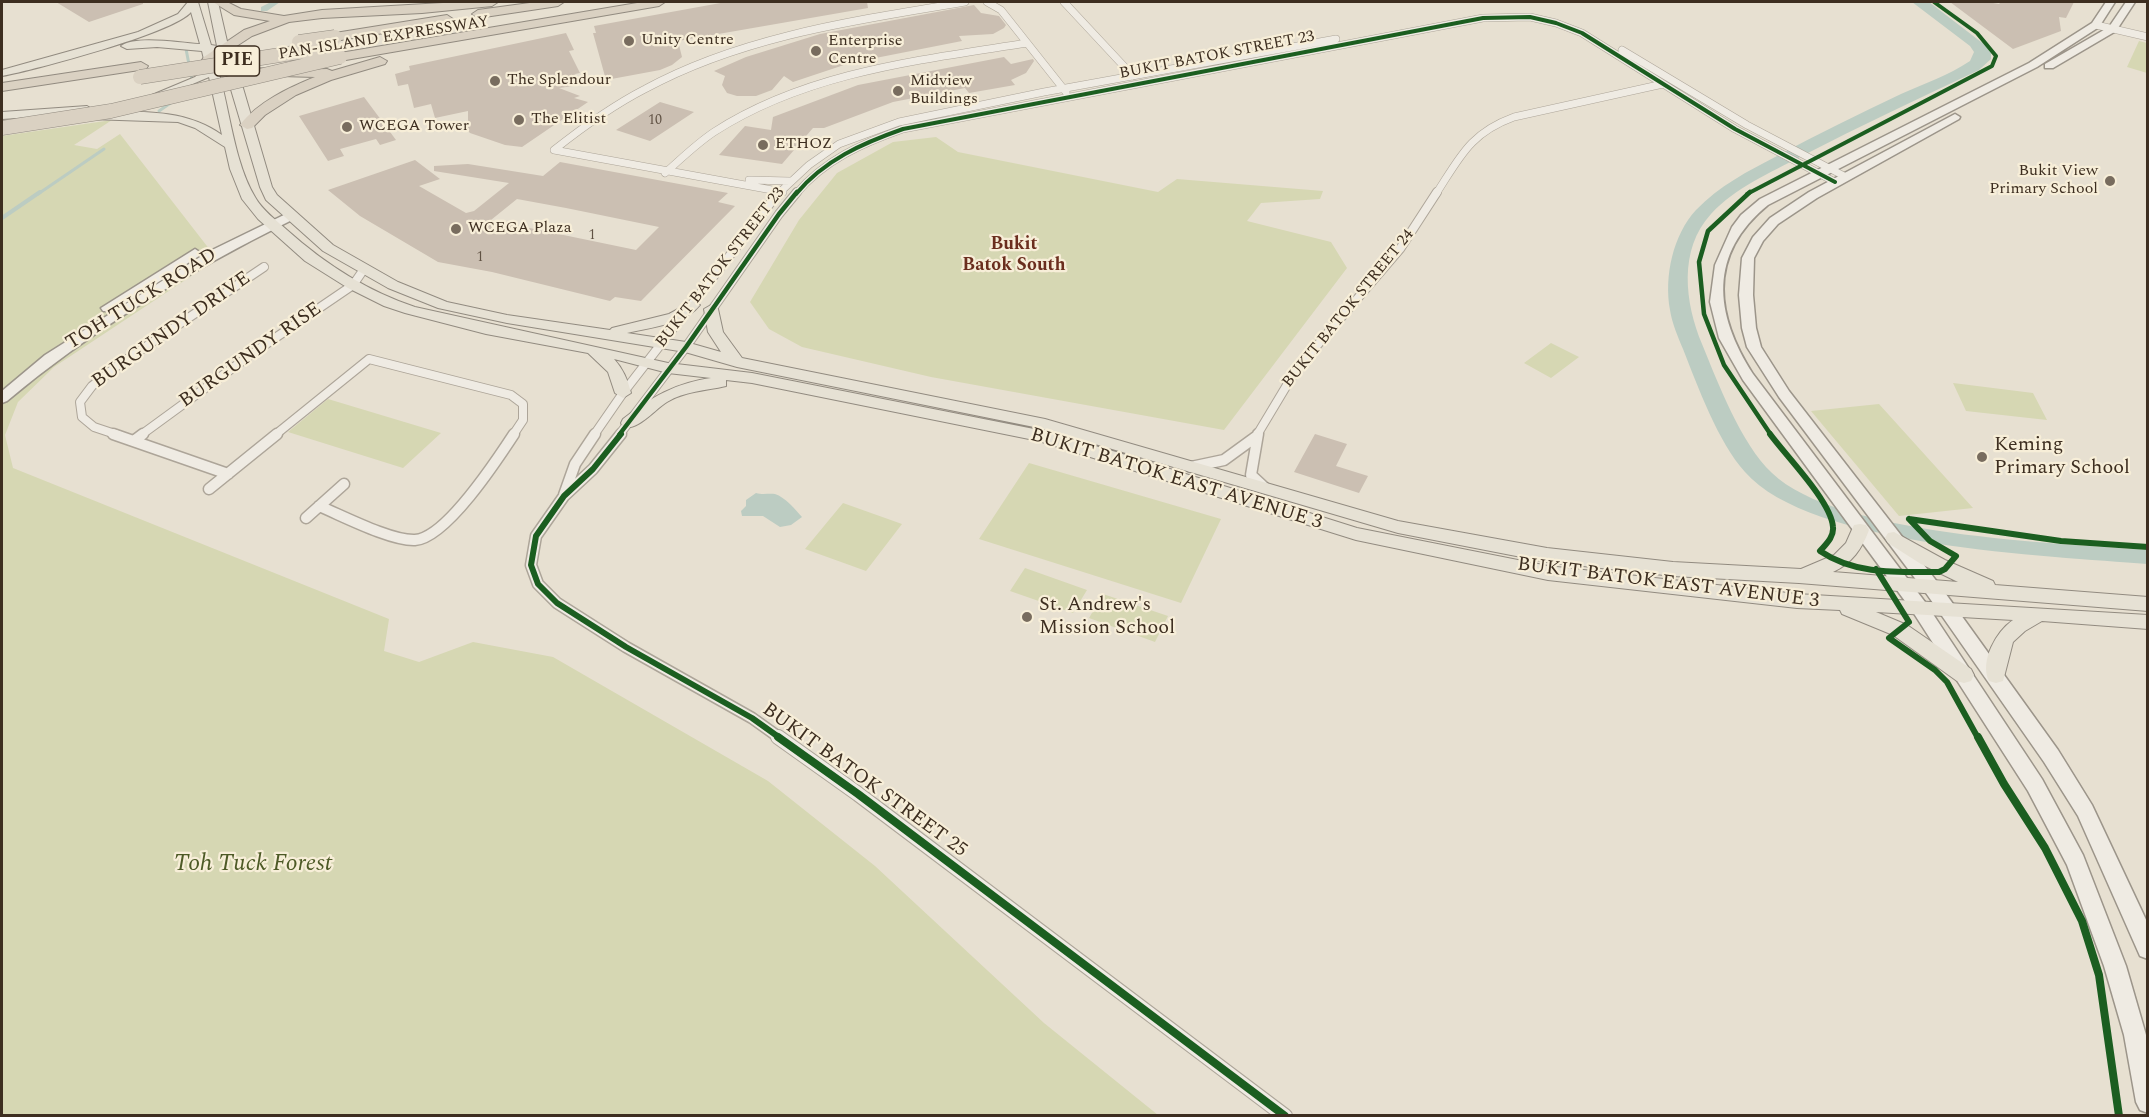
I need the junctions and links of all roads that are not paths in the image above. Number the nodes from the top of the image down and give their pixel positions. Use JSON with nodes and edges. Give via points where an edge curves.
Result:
{"nodes":[{"id":1,"x":193,"y":2,"type":"edge"},
{"id":2,"x":213,"y":2,"type":"edge"},
{"id":3,"x":219,"y":2,"type":"edge"},
{"id":4,"x":492,"y":2,"type":"edge"},
{"id":5,"x":558,"y":2,"type":"edge"},
{"id":6,"x":624,"y":2,"type":"edge"},
{"id":7,"x":659,"y":2,"type":"edge"},
{"id":8,"x":965,"y":2,"type":"edge"},
{"id":9,"x":987,"y":2,"type":"edge"},
{"id":10,"x":1064,"y":2,"type":"edge"},
{"id":11,"x":2110,"y":2,"type":"edge"},
{"id":12,"x":2130,"y":2,"type":"edge"},
{"id":13,"x":287,"y":19,"type":"junction"},
{"id":14,"x":2098,"y":23,"type":"junction"},
{"id":15,"x":2114,"y":27,"type":"junction"},
{"id":16,"x":475,"y":35,"type":"junction"},
{"id":17,"x":2148,"y":35,"type":"edge"},
{"id":18,"x":1027,"y":43,"type":"junction"},
{"id":19,"x":336,"y":47,"type":"junction"},
{"id":20,"x":81,"y":51,"type":"junction"},
{"id":21,"x":225,"y":54,"type":"junction"},
{"id":22,"x":209,"y":60,"type":"junction"},
{"id":23,"x":360,"y":67,"type":"junction"},
{"id":24,"x":141,"y":71,"type":"junction"},
{"id":25,"x":232,"y":71,"type":"junction"},
{"id":26,"x":2,"y":73,"type":"edge"},
{"id":27,"x":1133,"y":76,"type":"junction"},
{"id":28,"x":1663,"y":84,"type":"junction"},
{"id":29,"x":2,"y":87,"type":"edge"},
{"id":30,"x":1064,"y":89,"type":"junction"},
{"id":31,"x":1070,"y":97,"type":"junction"},
{"id":32,"x":2,"y":98,"type":"edge"},
{"id":33,"x":29,"y":115,"type":"junction"},
{"id":34,"x":2,"y":116,"type":"edge"},
{"id":35,"x":247,"y":125,"type":"junction"},
{"id":36,"x":2,"y":128,"type":"edge"},
{"id":37,"x":230,"y":145,"type":"junction"},
{"id":38,"x":668,"y":170,"type":"junction"},
{"id":39,"x":1832,"y":175,"type":"junction"},
{"id":40,"x":790,"y":181,"type":"junction"},
{"id":41,"x":779,"y":192,"type":"junction"},
{"id":42,"x":795,"y":194,"type":"junction"},
{"id":43,"x":286,"y":212,"type":"junction"},
{"id":44,"x":268,"y":220,"type":"junction"},
{"id":45,"x":264,"y":267,"type":"dead end"},
{"id":46,"x":364,"y":269,"type":"junction"},
{"id":47,"x":353,"y":285,"type":"junction"},
{"id":48,"x":693,"y":304,"type":"junction"},
{"id":49,"x":711,"y":309,"type":"junction"},
{"id":50,"x":604,"y":334,"type":"junction"},
{"id":51,"x":664,"y":343,"type":"junction"},
{"id":52,"x":686,"y":347,"type":"junction"},
{"id":53,"x":591,"y":349,"type":"junction"},
{"id":54,"x":647,"y":363,"type":"junction"},
{"id":55,"x":738,"y":363,"type":"junction"},
{"id":56,"x":668,"y":368,"type":"junction"},
{"id":57,"x":752,"y":378,"type":"junction"},
{"id":58,"x":2,"y":382,"type":"edge"},
{"id":59,"x":623,"y":393,"type":"junction"},
{"id":60,"x":2,"y":398,"type":"edge"},
{"id":61,"x":629,"y":423,"type":"junction"},
{"id":62,"x":1257,"y":436,"type":"junction"},
{"id":63,"x":135,"y":440,"type":"junction"},
{"id":64,"x":1191,"y":467,"type":"junction"},
{"id":65,"x":228,"y":474,"type":"junction"},
{"id":66,"x":344,"y":484,"type":"dead end"},
{"id":67,"x":209,"y":489,"type":"dead end"},
{"id":68,"x":1268,"y":490,"type":"junction"},
{"id":69,"x":564,"y":496,"type":"junction"},
{"id":70,"x":319,"y":506,"type":"junction"},
{"id":71,"x":306,"y":518,"type":"dead end"},
{"id":72,"x":1860,"y":529,"type":"junction"},
{"id":73,"x":1893,"y":536,"type":"junction"},
{"id":74,"x":1799,"y":576,"type":"junction"},
{"id":75,"x":1903,"y":586,"type":"junction"},
{"id":76,"x":1932,"y":588,"type":"junction"},
{"id":77,"x":2020,"y":596,"type":"junction"},
{"id":78,"x":1833,"y":603,"type":"junction"},
{"id":79,"x":2148,"y":604,"type":"edge"},
{"id":80,"x":1919,"y":607,"type":"junction"},
{"id":81,"x":1948,"y":609,"type":"junction"},
{"id":82,"x":2042,"y":614,"type":"junction"},
{"id":83,"x":2148,"y":622,"type":"edge"},
{"id":84,"x":1964,"y":675,"type":"junction"},
{"id":85,"x":1996,"y":675,"type":"junction"},
{"id":86,"x":2148,"y":949,"type":"edge"},
{"id":87,"x":2148,"y":1102,"type":"edge"},
{"id":88,"x":1285,"y":1116,"type":"edge"}],
"edges":[{"from":1,"to":20,"type":"main road","via":[[182,16],[153,30]]},
{"from":1,"to":22,"type":"main road","name":"BUKIT BATOK EAST AVENUE 3"},
{"from":2,"to":21,"type":"main road","name":"BUKIT BATOK EAST AVENUE 3"},
{"from":3,"to":13,"type":"highway","via":[[238,12]]},
{"from":4,"to":13,"type":"highway"},
{"from":5,"to":19,"type":"highway","name":"PAN-ISLAND EXPRESSWAY","number":"PIE"},
{"from":6,"to":19,"type":"highway","name":"PAN-ISLAND EXPRESSWAY","number":"PIE"},
{"from":7,"to":16,"type":"highway"},
{"from":8,"to":38,"type":"street","via":[[827,26],[728,53],[674,74],[626,99],[578,128],[559,145]]},
{"from":9,"to":18,"type":"street","via":[[1001,10]]},
{"from":10,"to":27,"type":"street"},
{"from":11,"to":14,"type":"main road"},
{"from":12,"to":15,"type":"main road"},
{"from":13,"to":21,"type":"highway","via":[[248,33]]},
{"from":14,"to":15,"type":"street"},
{"from":14,"to":39,"type":"main road","via":[[2033,65]]},
{"from":15,"to":17,"type":"street"},
{"from":15,"to":39,"type":"main road","via":[[2077,52]]},
{"from":16,"to":19,"type":"highway"},
{"from":16,"to":23,"type":"highway"},
{"from":18,"to":30,"type":"street"},
{"from":18,"to":38,"type":"street","via":[[901,63],[794,92],[714,132]]},
{"from":19,"to":24,"type":"highway","name":"PAN-ISLAND EXPRESSWAY","number":"PIE","bridge":true},
{"from":19,"to":36,"type":"highway","bridge":true,"via":[[111,111]]},
{"from":20,"to":22,"type":"main road","via":[[157,44]]},
{"from":20,"to":26,"type":"main road"},
{"from":21,"to":22,"type":"highway"},
{"from":21,"to":25,"type":"main road","name":"BUKIT BATOK EAST AVENUE 3"},
{"from":22,"to":25,"type":"highway"},
{"from":22,"to":33,"type":"main road","via":[[186,86],[154,97],[86,110]]},
{"from":22,"to":37,"type":"main road","name":"BUKIT BATOK EAST AVENUE 3"},
{"from":23,"to":25,"type":"highway","via":[[309,75]]},
{"from":23,"to":35,"type":"highway","via":[[284,97]]},
{"from":24,"to":29,"type":"highway","name":"PAN-ISLAND EXPRESSWAY","number":"PIE"},
{"from":24,"to":32,"type":"highway","name":"PAN-ISLAND EXPRESSWAY","number":"PIE"},
{"from":25,"to":35,"type":"main road","name":"BUKIT BATOK EAST AVENUE 3"},
{"from":27,"to":30,"type":"street","name":"BUKIT BATOK STREET 23"},
{"from":27,"to":39,"type":"street","name":"BUKIT BATOK STREET 23","via":[[1477,13],[1533,12],[1588,28]]},
{"from":28,"to":31,"type":"street","name":"BUKIT BATOK STREET 23","via":[[1572,28],[1539,19],[1502,16]]},
{"from":28,"to":39,"type":"street","name":"BUKIT BATOK STREET 23","via":[[1775,152]]},
{"from":28,"to":62,"type":"street","name":"BUKIT BATOK STREET 24","via":[[1514,117],[1495,124],[1468,144],[1400,249],[1296,370]]},
{"from":30,"to":31,"type":"street"},
{"from":30,"to":40,"type":"street","name":"BUKIT BATOK STREET 23","via":[[877,129],[839,144]]},
{"from":31,"to":42,"type":"street","name":"BUKIT BATOK STREET 23","via":[[911,127],[875,138],[833,160]]},
{"from":33,"to":34,"type":"main road"},
{"from":33,"to":37,"type":"main road","via":[[183,120],[205,128]]},
{"from":35,"to":43,"type":"main road","name":"BUKIT BATOK EAST AVENUE 3","via":[[266,187]]},
{"from":37,"to":44,"type":"main road","name":"BUKIT BATOK EAST AVENUE 3","via":[[244,190]]},
{"from":38,"to":40,"type":"street","via":[[751,181]]},
{"from":38,"to":41,"type":"street"},
{"from":39,"to":72,"type":"main road","via":[[1764,202],[1744,218],[1720,269],[1717,312],[1732,351],[1748,377]]},
{"from":39,"to":73,"type":"main road","via":[[1774,221],[1757,240],[1748,258],[1749,328],[1754,347],[1768,371]]},
{"from":40,"to":41,"type":"street","name":"BUKIT BATOK STREET 23"},
{"from":41,"to":42,"type":"street"},
{"from":41,"to":48,"type":"street","name":"BUKIT BATOK STREET 23"},
{"from":42,"to":49,"type":"street","name":"BUKIT BATOK STREET 23"},
{"from":43,"to":44,"type":"main road","name":"TOH TUCK ROAD"},
{"from":43,"to":46,"type":"main road","name":"BUKIT BATOK EAST AVENUE 3","via":[[328,248]]},
{"from":44,"to":47,"type":"main road","name":"BUKIT BATOK EAST AVENUE 3","via":[[310,258]]},
{"from":44,"to":58,"type":"main road","name":"TOH TUCK ROAD","via":[[220,238],[154,278],[34,356]]},
{"from":44,"to":60,"type":"main road","name":"TOH TUCK ROAD","via":[[50,358]]},
{"from":45,"to":63,"type":"street","name":"BURGUNDY DRIVE","via":[[126,360],[87,391],[79,407],[85,421]]},
{"from":46,"to":47,"type":"street","name":"BURGUNDY RISE"},
{"from":46,"to":50,"type":"main road","name":"BUKIT BATOK EAST AVENUE 3","via":[[412,294],[455,309]]},
{"from":47,"to":53,"type":"main road","name":"BUKIT BATOK EAST AVENUE 3","via":[[389,303],[452,322]]},
{"from":47,"to":63,"type":"street","name":"BURGUNDY RISE"},
{"from":48,"to":50,"type":"main road","via":[[674,317]]},
{"from":48,"to":51,"type":"street","name":"BUKIT BATOK STREET 23"},
{"from":49,"to":52,"type":"street","name":"BUKIT BATOK STREET 23"},
{"from":49,"to":55,"type":"main road","via":[[711,326]]},
{"from":50,"to":51,"type":"main road","name":"BUKIT BATOK EAST AVENUE 3"},
{"from":51,"to":52,"type":"main road","name":"BUKIT BATOK EAST AVENUE 3"},
{"from":51,"to":54,"type":"street","name":"BUKIT BATOK STREET 23"},
{"from":52,"to":55,"type":"main road","name":"BUKIT BATOK EAST AVENUE 3"},
{"from":52,"to":56,"type":"street","name":"BUKIT BATOK STREET 23"},
{"from":53,"to":54,"type":"main road","name":"BUKIT BATOK EAST AVENUE 3"},
{"from":53,"to":59,"type":"main road","via":[[611,364],[621,378]]},
{"from":54,"to":56,"type":"main road","name":"BUKIT BATOK EAST AVENUE 3"},
{"from":54,"to":59,"type":"street","name":"BUKIT BATOK STREET 25"},
{"from":55,"to":64,"type":"main road","name":"BUKIT BATOK EAST AVENUE 3","via":[[1045,424]]},
{"from":56,"to":57,"type":"main road","name":"BUKIT BATOK EAST AVENUE 3"},
{"from":56,"to":61,"type":"street","name":"BUKIT BATOK STREET 25"},
{"from":57,"to":61,"type":"main road","via":[[690,385],[661,397]]},
{"from":57,"to":78,"type":"main road","name":"BUKIT BATOK EAST AVENUE 3","via":[[1039,436],[1356,534],[1431,550],[1598,580]]},
{"from":59,"to":69,"type":"street","name":"BUKIT BATOK STREET 25","via":[[575,464]]},
{"from":61,"to":69,"type":"street","name":"BUKIT BATOK STREET 25","via":[[593,469]]},
{"from":62,"to":64,"type":"street","name":"BUKIT BATOK STREET 24","via":[[1224,460]]},
{"from":62,"to":68,"type":"street","name":"BUKIT BATOK STREET 24","via":[[1251,475]]},
{"from":63,"to":65,"type":"street","name":"BURGUNDY DRIVE"},
{"from":64,"to":68,"type":"main road","name":"BUKIT BATOK EAST AVENUE 3"},
{"from":65,"to":67,"type":"street"},
{"from":65,"to":70,"type":"street","via":[[369,359],[501,391],[523,404],[523,420],[494,464],[451,518],[431,535],[416,540],[398,538]]},
{"from":66,"to":70,"type":"street"},
{"from":68,"to":74,"type":"main road","name":"BUKIT BATOK EAST AVENUE 3","via":[[1398,527],[1547,555],[1673,569]]},
{"from":69,"to":88,"type":"street","name":"BUKIT BATOK STREET 25","via":[[536,536],[532,550],[531,565],[538,584],[556,603],[752,718]]},
{"from":70,"to":71,"type":"street"},
{"from":72,"to":74,"type":"main road","via":[[1853,548],[1838,563]]},
{"from":72,"to":75,"type":"main road"},
{"from":73,"to":76,"type":"main road"},
{"from":73,"to":77,"type":"main road","via":[[1945,569]]},
{"from":74,"to":75,"type":"main road","name":"BUKIT BATOK EAST AVENUE 3"},
{"from":75,"to":76,"type":"main road","name":"BUKIT BATOK EAST AVENUE 3"},
{"from":75,"to":80,"type":"main road"},
{"from":76,"to":77,"type":"main road","name":"BUKIT BATOK EAST AVENUE 3"},
{"from":76,"to":81,"type":"main road"},
{"from":77,"to":79,"type":"main road","name":"BUKIT BATOK EAST AVENUE 3"},
{"from":78,"to":80,"type":"main road","name":"BUKIT BATOK EAST AVENUE 3"},
{"from":78,"to":84,"type":"main road","via":[[1900,630]]},
{"from":80,"to":81,"type":"main road","name":"BUKIT BATOK EAST AVENUE 3"},
{"from":80,"to":84,"type":"main road"},
{"from":81,"to":82,"type":"main road","name":"BUKIT BATOK EAST AVENUE 3"},
{"from":81,"to":85,"type":"main road"},
{"from":82,"to":83,"type":"main road","name":"BUKIT BATOK EAST AVENUE 3"},
{"from":82,"to":85,"type":"main road","via":[[2015,627],[2003,638]]},
{"from":84,"to":87,"type":"main road","via":[[2035,785],[2076,862],[2115,966],[2135,1035]]},
{"from":85,"to":86,"type":"main road","via":[[2085,811]]}]}
